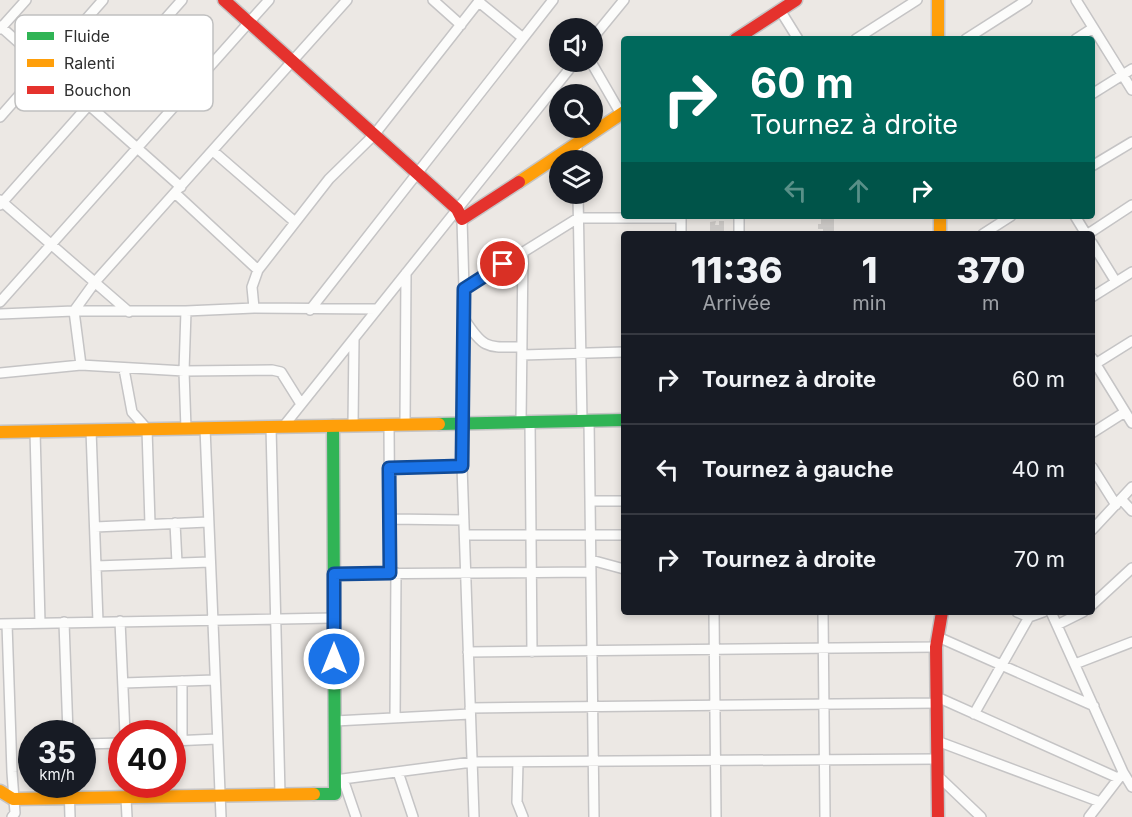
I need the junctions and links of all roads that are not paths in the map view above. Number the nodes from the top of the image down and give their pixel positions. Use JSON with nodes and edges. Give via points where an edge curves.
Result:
{"nodes":[{"id":1,"x":26,"y":0,"type":"edge"},
{"id":2,"x":103,"y":0,"type":"edge"},
{"id":3,"x":182,"y":0,"type":"edge"},
{"id":4,"x":224,"y":0,"type":"edge"},
{"id":5,"x":269,"y":0,"type":"edge"},
{"id":6,"x":347,"y":0,"type":"edge"},
{"id":7,"x":433,"y":0,"type":"edge"},
{"id":8,"x":553,"y":0,"type":"edge"},
{"id":9,"x":624,"y":0,"type":"edge"},
{"id":10,"x":796,"y":0,"type":"edge"},
{"id":11,"x":917,"y":0,"type":"edge"},
{"id":12,"x":938,"y":0,"type":"edge"},
{"id":13,"x":1027,"y":0,"type":"edge"},
{"id":14,"x":1076,"y":0,"type":"edge"},
{"id":15,"x":480,"y":1,"type":"edge"},
{"id":16,"x":780,"y":10,"type":"junction"},
{"id":17,"x":90,"y":15,"type":"edge"},
{"id":18,"x":169,"y":15,"type":"edge"},
{"id":19,"x":249,"y":22,"type":"junction"},
{"id":20,"x":461,"y":25,"type":"junction"},
{"id":21,"x":603,"y":26,"type":"edge"},
{"id":22,"x":0,"y":28,"type":"edge"},
{"id":23,"x":1093,"y":28,"type":"junction"},
{"id":24,"x":870,"y":34,"type":"edge"},
{"id":25,"x":741,"y":36,"type":"edge"},
{"id":26,"x":796,"y":36,"type":"edge"},
{"id":27,"x":938,"y":36,"type":"edge"},
{"id":28,"x":971,"y":36,"type":"edge"},
{"id":29,"x":1081,"y":36,"type":"edge"},
{"id":30,"x":523,"y":38,"type":"junction"},
{"id":31,"x":15,"y":41,"type":"edge"},
{"id":32,"x":292,"y":61,"type":"junction"},
{"id":33,"x":213,"y":62,"type":"edge"},
{"id":34,"x":1132,"y":69,"type":"edge"},
{"id":35,"x":567,"y":72,"type":"edge"},
{"id":36,"x":597,"y":72,"type":"edge"},
{"id":37,"x":1122,"y":74,"type":"junction"},
{"id":38,"x":1132,"y":90,"type":"edge"},
{"id":39,"x":1095,"y":91,"type":"edge"},
{"id":40,"x":15,"y":100,"type":"edge"},
{"id":41,"x":83,"y":111,"type":"edge"},
{"id":42,"x":95,"y":111,"type":"edge"},
{"id":43,"x":170,"y":111,"type":"edge"},
{"id":44,"x":621,"y":111,"type":"edge"},
{"id":45,"x":621,"y":114,"type":"edge"},
{"id":46,"x":0,"y":117,"type":"edge"},
{"id":47,"x":374,"y":135,"type":"junction"},
{"id":48,"x":1132,"y":142,"type":"edge"},
{"id":49,"x":577,"y":143,"type":"junction"},
{"id":50,"x":137,"y":148,"type":"junction"},
{"id":51,"x":577,"y":150,"type":"edge"},
{"id":52,"x":213,"y":151,"type":"junction"},
{"id":53,"x":1095,"y":164,"type":"edge"},
{"id":54,"x":417,"y":173,"type":"junction"},
{"id":55,"x":178,"y":190,"type":"junction"},
{"id":56,"x":1,"y":202,"type":"edge"},
{"id":57,"x":578,"y":204,"type":"edge"},
{"id":58,"x":1132,"y":205,"type":"edge"},
{"id":59,"x":459,"y":214,"type":"junction"},
{"id":60,"x":578,"y":218,"type":"junction"},
{"id":61,"x":621,"y":218,"type":"edge"},
{"id":62,"x":1006,"y":219,"type":"edge"},
{"id":63,"x":295,"y":222,"type":"junction"},
{"id":64,"x":987,"y":231,"type":"edge"},
{"id":65,"x":1092,"y":231,"type":"edge"},
{"id":66,"x":51,"y":244,"type":"junction"},
{"id":67,"x":1095,"y":248,"type":"edge"},
{"id":68,"x":523,"y":252,"type":"junction"},
{"id":69,"x":258,"y":270,"type":"junction"},
{"id":70,"x":1132,"y":272,"type":"edge"},
{"id":71,"x":406,"y":273,"type":"junction"},
{"id":72,"x":95,"y":282,"type":"junction"},
{"id":73,"x":1116,"y":282,"type":"junction"},
{"id":74,"x":464,"y":289,"type":"junction"},
{"id":75,"x":1095,"y":295,"type":"edge"},
{"id":76,"x":0,"y":302,"type":"edge"},
{"id":77,"x":254,"y":308,"type":"junction"},
{"id":78,"x":377,"y":309,"type":"junction"},
{"id":79,"x":310,"y":310,"type":"junction"},
{"id":80,"x":74,"y":311,"type":"junction"},
{"id":81,"x":186,"y":311,"type":"junction"},
{"id":82,"x":129,"y":312,"type":"junction"},
{"id":83,"x":0,"y":314,"type":"edge"},
{"id":84,"x":464,"y":319,"type":"junction"},
{"id":85,"x":354,"y":339,"type":"junction"},
{"id":86,"x":1132,"y":341,"type":"edge"},
{"id":87,"x":522,"y":351,"type":"junction"},
{"id":88,"x":621,"y":352,"type":"edge"},
{"id":89,"x":581,"y":354,"type":"junction"},
{"id":90,"x":1095,"y":362,"type":"edge"},
{"id":91,"x":81,"y":365,"type":"junction"},
{"id":92,"x":1095,"y":366,"type":"edge"},
{"id":93,"x":124,"y":369,"type":"junction"},
{"id":94,"x":184,"y":371,"type":"junction"},
{"id":95,"x":0,"y":373,"type":"edge"},
{"id":96,"x":302,"y":404,"type":"junction"},
{"id":97,"x":1125,"y":411,"type":"junction"},
{"id":98,"x":621,"y":420,"type":"edge"},
{"id":99,"x":586,"y":421,"type":"junction"},
{"id":100,"x":526,"y":422,"type":"junction"},
{"id":101,"x":464,"y":423,"type":"junction"},
{"id":102,"x":1132,"y":423,"type":"edge"},
{"id":103,"x":389,"y":424,"type":"junction"},
{"id":104,"x":405,"y":424,"type":"junction"},
{"id":105,"x":353,"y":425,"type":"junction"},
{"id":106,"x":333,"y":426,"type":"junction"},
{"id":107,"x":277,"y":427,"type":"junction"},
{"id":108,"x":205,"y":428,"type":"junction"},
{"id":109,"x":147,"y":429,"type":"junction"},
{"id":110,"x":186,"y":429,"type":"junction"},
{"id":111,"x":91,"y":430,"type":"junction"},
{"id":112,"x":35,"y":431,"type":"junction"},
{"id":113,"x":1095,"y":431,"type":"edge"},
{"id":114,"x":0,"y":432,"type":"edge"},
{"id":115,"x":462,"y":466,"type":"junction"},
{"id":116,"x":389,"y":468,"type":"junction"},
{"id":117,"x":1095,"y":471,"type":"edge"},
{"id":118,"x":1132,"y":487,"type":"edge"},
{"id":119,"x":590,"y":501,"type":"junction"},
{"id":120,"x":621,"y":501,"type":"edge"},
{"id":121,"x":1118,"y":502,"type":"junction"},
{"id":122,"x":1132,"y":511,"type":"edge"},
{"id":123,"x":390,"y":519,"type":"junction"},
{"id":124,"x":464,"y":520,"type":"junction"},
{"id":125,"x":208,"y":522,"type":"junction"},
{"id":126,"x":175,"y":524,"type":"junction"},
{"id":127,"x":150,"y":525,"type":"junction"},
{"id":128,"x":94,"y":527,"type":"junction"},
{"id":129,"x":1095,"y":527,"type":"edge"},
{"id":130,"x":465,"y":535,"type":"junction"},
{"id":131,"x":531,"y":535,"type":"junction"},
{"id":132,"x":591,"y":535,"type":"junction"},
{"id":133,"x":621,"y":535,"type":"edge"},
{"id":134,"x":591,"y":560,"type":"junction"},
{"id":135,"x":210,"y":562,"type":"junction"},
{"id":136,"x":177,"y":563,"type":"junction"},
{"id":137,"x":96,"y":566,"type":"junction"},
{"id":138,"x":621,"y":568,"type":"edge"},
{"id":139,"x":1132,"y":569,"type":"edge"},
{"id":140,"x":393,"y":573,"type":"junction"},
{"id":141,"x":466,"y":573,"type":"junction"},
{"id":142,"x":531,"y":573,"type":"junction"},
{"id":143,"x":591,"y":573,"type":"junction"},
{"id":144,"x":334,"y":574,"type":"junction"},
{"id":145,"x":1095,"y":601,"type":"edge"},
{"id":146,"x":714,"y":615,"type":"edge"},
{"id":147,"x":823,"y":615,"type":"edge"},
{"id":148,"x":942,"y":615,"type":"edge"},
{"id":149,"x":1024,"y":615,"type":"edge"},
{"id":150,"x":1035,"y":615,"type":"edge"},
{"id":151,"x":1053,"y":615,"type":"edge"},
{"id":152,"x":1077,"y":615,"type":"edge"},
{"id":153,"x":275,"y":617,"type":"junction"},
{"id":154,"x":1029,"y":617,"type":"junction"},
{"id":155,"x":334,"y":618,"type":"junction"},
{"id":156,"x":213,"y":620,"type":"junction"},
{"id":157,"x":120,"y":621,"type":"junction"},
{"id":158,"x":64,"y":622,"type":"junction"},
{"id":159,"x":98,"y":622,"type":"junction"},
{"id":160,"x":40,"y":623,"type":"junction"},
{"id":161,"x":4,"y":624,"type":"edge"},
{"id":162,"x":1057,"y":625,"type":"junction"},
{"id":163,"x":937,"y":642,"type":"junction"},
{"id":164,"x":1132,"y":642,"type":"edge"},
{"id":165,"x":824,"y":648,"type":"junction"},
{"id":166,"x":714,"y":649,"type":"junction"},
{"id":167,"x":592,"y":651,"type":"junction"},
{"id":168,"x":468,"y":652,"type":"junction"},
{"id":169,"x":532,"y":652,"type":"junction"},
{"id":170,"x":4,"y":653,"type":"edge"},
{"id":171,"x":1075,"y":664,"type":"junction"},
{"id":172,"x":1002,"y":665,"type":"junction"},
{"id":173,"x":215,"y":680,"type":"junction"},
{"id":174,"x":182,"y":681,"type":"junction"},
{"id":175,"x":123,"y":683,"type":"junction"},
{"id":176,"x":937,"y":700,"type":"junction"},
{"id":177,"x":824,"y":704,"type":"junction"},
{"id":178,"x":715,"y":706,"type":"junction"},
{"id":179,"x":1094,"y":706,"type":"junction"},
{"id":180,"x":592,"y":707,"type":"junction"},
{"id":181,"x":470,"y":711,"type":"junction"},
{"id":182,"x":974,"y":714,"type":"junction"},
{"id":183,"x":395,"y":718,"type":"junction"},
{"id":184,"x":68,"y":720,"type":"edge"},
{"id":185,"x":124,"y":720,"type":"edge"},
{"id":186,"x":179,"y":720,"type":"edge"},
{"id":187,"x":335,"y":721,"type":"junction"},
{"id":188,"x":217,"y":739,"type":"junction"},
{"id":189,"x":186,"y":740,"type":"edge"},
{"id":190,"x":937,"y":741,"type":"junction"},
{"id":191,"x":937,"y":759,"type":"junction"},
{"id":192,"x":824,"y":760,"type":"junction"},
{"id":193,"x":593,"y":761,"type":"junction"},
{"id":194,"x":716,"y":761,"type":"junction"},
{"id":195,"x":472,"y":762,"type":"junction"},
{"id":196,"x":518,"y":762,"type":"junction"},
{"id":197,"x":398,"y":772,"type":"junction"},
{"id":198,"x":1121,"y":775,"type":"junction"},
{"id":199,"x":938,"y":776,"type":"junction"},
{"id":200,"x":339,"y":780,"type":"junction"},
{"id":201,"x":1132,"y":787,"type":"edge"},
{"id":202,"x":0,"y":791,"type":"edge"},
{"id":203,"x":280,"y":795,"type":"junction"},
{"id":204,"x":220,"y":796,"type":"junction"},
{"id":205,"x":186,"y":797,"type":"edge"},
{"id":206,"x":70,"y":798,"type":"joint"},
{"id":207,"x":126,"y":798,"type":"edge"},
{"id":208,"x":13,"y":800,"type":"junction"},
{"id":209,"x":1100,"y":802,"type":"junction"},
{"id":210,"x":12,"y":817,"type":"edge"},
{"id":211,"x":70,"y":817,"type":"edge"},
{"id":212,"x":127,"y":817,"type":"edge"},
{"id":213,"x":220,"y":817,"type":"edge"},
{"id":214,"x":356,"y":817,"type":"edge"},
{"id":215,"x":413,"y":817,"type":"edge"},
{"id":216,"x":474,"y":817,"type":"edge"},
{"id":217,"x":523,"y":817,"type":"edge"},
{"id":218,"x":594,"y":817,"type":"edge"},
{"id":219,"x":716,"y":817,"type":"edge"},
{"id":220,"x":825,"y":817,"type":"edge"},
{"id":221,"x":938,"y":817,"type":"edge"},
{"id":222,"x":981,"y":817,"type":"edge"},
{"id":223,"x":1089,"y":817,"type":"edge"}],
"edges":[{"from":1,"to":22,"type":"street"},
{"from":2,"to":17,"type":"street"},
{"from":3,"to":18,"type":"street"},
{"from":4,"to":19,"type":"street"},
{"from":5,"to":19,"type":"street"},
{"from":6,"to":32,"type":"street"},
{"from":7,"to":20,"type":"street"},
{"from":8,"to":30,"type":"street"},
{"from":9,"to":21,"type":"street"},
{"from":10,"to":16,"type":"street"},
{"from":11,"to":24,"type":"street"},
{"from":12,"to":27,"type":"street"},
{"from":13,"to":28,"type":"street"},
{"from":14,"to":23,"type":"street"},
{"from":15,"to":20,"type":"street"},
{"from":15,"to":30,"type":"street"},
{"from":16,"to":25,"type":"street"},
{"from":16,"to":26,"type":"street"},
{"from":19,"to":32,"type":"street"},
{"from":19,"to":33,"type":"street"},
{"from":20,"to":47,"type":"street"},
{"from":22,"to":31,"type":"street"},
{"from":23,"to":29,"type":"street"},
{"from":23,"to":37,"type":"street"},
{"from":30,"to":54,"type":"street"},
{"from":32,"to":47,"type":"street"},
{"from":32,"to":52,"type":"street"},
{"from":34,"to":37,"type":"street"},
{"from":35,"to":59,"type":"street"},
{"from":36,"to":44,"type":"street"},
{"from":37,"to":38,"type":"street"},
{"from":37,"to":39,"type":"street"},
{"from":40,"to":46,"type":"street"},
{"from":41,"to":56,"type":"street"},
{"from":42,"to":50,"type":"street"},
{"from":43,"to":50,"type":"street"},
{"from":45,"to":49,"type":"street"},
{"from":47,"to":54,"type":"street"},
{"from":47,"to":63,"type":"street","via":[[329,179]]},
{"from":48,"to":53,"type":"street"},
{"from":49,"to":51,"type":"street"},
{"from":49,"to":59,"type":"street"},
{"from":50,"to":55,"type":"street"},
{"from":50,"to":66,"type":"street"},
{"from":52,"to":55,"type":"street"},
{"from":52,"to":63,"type":"street"},
{"from":54,"to":59,"type":"street"},
{"from":54,"to":79,"type":"street"},
{"from":55,"to":69,"type":"street"},
{"from":55,"to":72,"type":"street"},
{"from":56,"to":66,"type":"street"},
{"from":57,"to":60,"type":"street"},
{"from":58,"to":65,"type":"street"},
{"from":59,"to":71,"type":"street"},
{"from":59,"to":74,"type":"street"},
{"from":60,"to":61,"type":"street"},
{"from":60,"to":68,"type":"street"},
{"from":60,"to":89,"type":"street"},
{"from":62,"to":64,"type":"street"},
{"from":63,"to":69,"type":"street"},
{"from":66,"to":72,"type":"street"},
{"from":66,"to":76,"type":"street"},
{"from":67,"to":73,"type":"street"},
{"from":68,"to":74,"type":"street"},
{"from":68,"to":87,"type":"street"},
{"from":69,"to":77,"type":"street","via":[[252,287]]},
{"from":70,"to":73,"type":"street"},
{"from":71,"to":78,"type":"street"},
{"from":71,"to":104,"type":"street"},
{"from":72,"to":80,"type":"street"},
{"from":72,"to":82,"type":"street"},
{"from":73,"to":75,"type":"street"},
{"from":74,"to":84,"type":"street"},
{"from":77,"to":79,"type":"street"},
{"from":77,"to":81,"type":"street"},
{"from":78,"to":79,"type":"street"},
{"from":78,"to":85,"type":"street"},
{"from":80,"to":82,"type":"street"},
{"from":80,"to":83,"type":"street"},
{"from":80,"to":91,"type":"street"},
{"from":81,"to":82,"type":"street"},
{"from":81,"to":94,"type":"street"},
{"from":84,"to":87,"type":"street","via":[[476,337],[489,347]]},
{"from":84,"to":101,"type":"street"},
{"from":85,"to":96,"type":"street"},
{"from":85,"to":105,"type":"street"},
{"from":86,"to":90,"type":"street"},
{"from":87,"to":89,"type":"street"},
{"from":87,"to":100,"type":"street"},
{"from":88,"to":89,"type":"street"},
{"from":89,"to":99,"type":"street"},
{"from":91,"to":93,"type":"street"},
{"from":91,"to":95,"type":"street"},
{"from":92,"to":97,"type":"street"},
{"from":93,"to":94,"type":"street"},
{"from":93,"to":109,"type":"street","via":[[130,406]]},
{"from":94,"to":96,"type":"street","via":[[277,370]]},
{"from":94,"to":110,"type":"street"},
{"from":96,"to":107,"type":"street"},
{"from":97,"to":102,"type":"street"},
{"from":97,"to":113,"type":"street"},
{"from":98,"to":99,"type":"street"},
{"from":99,"to":100,"type":"street"},
{"from":99,"to":119,"type":"street"},
{"from":100,"to":101,"type":"street"},
{"from":100,"to":131,"type":"street"},
{"from":101,"to":104,"type":"street"},
{"from":101,"to":115,"type":"street"},
{"from":103,"to":104,"type":"street"},
{"from":103,"to":105,"type":"street"},
{"from":103,"to":116,"type":"street"},
{"from":105,"to":106,"type":"street"},
{"from":106,"to":107,"type":"street"},
{"from":106,"to":144,"type":"street"},
{"from":107,"to":108,"type":"street"},
{"from":107,"to":153,"type":"street"},
{"from":108,"to":110,"type":"street"},
{"from":108,"to":125,"type":"street"},
{"from":109,"to":110,"type":"street"},
{"from":109,"to":111,"type":"street"},
{"from":109,"to":127,"type":"street"},
{"from":111,"to":112,"type":"street"},
{"from":111,"to":128,"type":"street"},
{"from":112,"to":114,"type":"street"},
{"from":112,"to":160,"type":"street"},
{"from":115,"to":116,"type":"street"},
{"from":115,"to":124,"type":"street"},
{"from":116,"to":123,"type":"street"},
{"from":117,"to":121,"type":"street"},
{"from":118,"to":121,"type":"street"},
{"from":119,"to":120,"type":"street"},
{"from":119,"to":132,"type":"street"},
{"from":121,"to":122,"type":"street"},
{"from":121,"to":129,"type":"street"},
{"from":123,"to":124,"type":"street"},
{"from":123,"to":140,"type":"street"},
{"from":124,"to":130,"type":"street"},
{"from":125,"to":126,"type":"street"},
{"from":125,"to":135,"type":"street"},
{"from":126,"to":127,"type":"street"},
{"from":126,"to":136,"type":"street"},
{"from":127,"to":128,"type":"street"},
{"from":128,"to":137,"type":"street"},
{"from":130,"to":131,"type":"street"},
{"from":130,"to":141,"type":"street"},
{"from":131,"to":132,"type":"street"},
{"from":131,"to":142,"type":"street"},
{"from":132,"to":133,"type":"street"},
{"from":132,"to":134,"type":"street"},
{"from":134,"to":138,"type":"street"},
{"from":134,"to":143,"type":"street"},
{"from":135,"to":136,"type":"street"},
{"from":135,"to":156,"type":"street"},
{"from":136,"to":137,"type":"street"},
{"from":137,"to":159,"type":"street"},
{"from":139,"to":145,"type":"street"},
{"from":140,"to":141,"type":"street"},
{"from":140,"to":144,"type":"street"},
{"from":140,"to":183,"type":"street"},
{"from":141,"to":142,"type":"street"},
{"from":141,"to":168,"type":"street"},
{"from":142,"to":143,"type":"street"},
{"from":142,"to":169,"type":"street"},
{"from":143,"to":167,"type":"street"},
{"from":144,"to":155,"type":"street"},
{"from":146,"to":166,"type":"street"},
{"from":147,"to":165,"type":"street"},
{"from":148,"to":163,"type":"street"},
{"from":149,"to":154,"type":"street"},
{"from":150,"to":154,"type":"street"},
{"from":151,"to":162,"type":"street"},
{"from":152,"to":162,"type":"street"},
{"from":153,"to":155,"type":"street"},
{"from":153,"to":156,"type":"street"},
{"from":153,"to":203,"type":"street"},
{"from":154,"to":172,"type":"street"},
{"from":155,"to":187,"type":"street"},
{"from":156,"to":157,"type":"street"},
{"from":156,"to":173,"type":"street"},
{"from":157,"to":159,"type":"street"},
{"from":157,"to":175,"type":"street"},
{"from":158,"to":159,"type":"street"},
{"from":158,"to":160,"type":"street"},
{"from":158,"to":184,"type":"street"},
{"from":160,"to":161,"type":"street"},
{"from":161,"to":170,"type":"street"},
{"from":162,"to":171,"type":"street"},
{"from":163,"to":165,"type":"street"},
{"from":163,"to":172,"type":"street"},
{"from":163,"to":176,"type":"street"},
{"from":164,"to":171,"type":"street"},
{"from":165,"to":166,"type":"street"},
{"from":165,"to":177,"type":"street"},
{"from":166,"to":167,"type":"street"},
{"from":166,"to":178,"type":"street"},
{"from":167,"to":169,"type":"street"},
{"from":167,"to":180,"type":"street"},
{"from":168,"to":169,"type":"street"},
{"from":168,"to":181,"type":"street"},
{"from":170,"to":208,"type":"street"},
{"from":171,"to":179,"type":"street"},
{"from":172,"to":179,"type":"street"},
{"from":172,"to":182,"type":"street"},
{"from":173,"to":174,"type":"street"},
{"from":173,"to":188,"type":"street"},
{"from":174,"to":175,"type":"street"},
{"from":174,"to":186,"type":"street"},
{"from":175,"to":185,"type":"street"},
{"from":176,"to":177,"type":"street"},
{"from":176,"to":182,"type":"street"},
{"from":176,"to":190,"type":"street"},
{"from":177,"to":178,"type":"street"},
{"from":177,"to":192,"type":"street"},
{"from":178,"to":180,"type":"street"},
{"from":178,"to":194,"type":"street"},
{"from":179,"to":198,"type":"street"},
{"from":180,"to":181,"type":"street"},
{"from":180,"to":193,"type":"street"},
{"from":181,"to":183,"type":"street"},
{"from":181,"to":195,"type":"street"},
{"from":182,"to":198,"type":"street"},
{"from":183,"to":187,"type":"street"},
{"from":187,"to":200,"type":"street"},
{"from":188,"to":189,"type":"street"},
{"from":188,"to":204,"type":"street"},
{"from":190,"to":191,"type":"street"},
{"from":190,"to":209,"type":"street"},
{"from":191,"to":192,"type":"street"},
{"from":191,"to":199,"type":"street"},
{"from":192,"to":194,"type":"street"},
{"from":192,"to":220,"type":"street"},
{"from":193,"to":194,"type":"street"},
{"from":193,"to":196,"type":"street"},
{"from":193,"to":218,"type":"street"},
{"from":194,"to":219,"type":"street"},
{"from":195,"to":196,"type":"street"},
{"from":195,"to":197,"type":"street"},
{"from":195,"to":216,"type":"street"},
{"from":196,"to":217,"type":"street","via":[[517,802]]},
{"from":197,"to":200,"type":"street"},
{"from":197,"to":215,"type":"street"},
{"from":198,"to":201,"type":"street"},
{"from":198,"to":209,"type":"street"},
{"from":199,"to":221,"type":"street"},
{"from":199,"to":222,"type":"street"},
{"from":200,"to":203,"type":"street","via":[[335,794]]},
{"from":200,"to":214,"type":"street"},
{"from":202,"to":208,"type":"street"},
{"from":203,"to":204,"type":"street"},
{"from":204,"to":205,"type":"street"},
{"from":204,"to":213,"type":"street"},
{"from":206,"to":208,"type":"street"},
{"from":206,"to":211,"type":"street"},
{"from":207,"to":212,"type":"street"},
{"from":208,"to":210,"type":"street"},
{"from":209,"to":223,"type":"street"}]}
